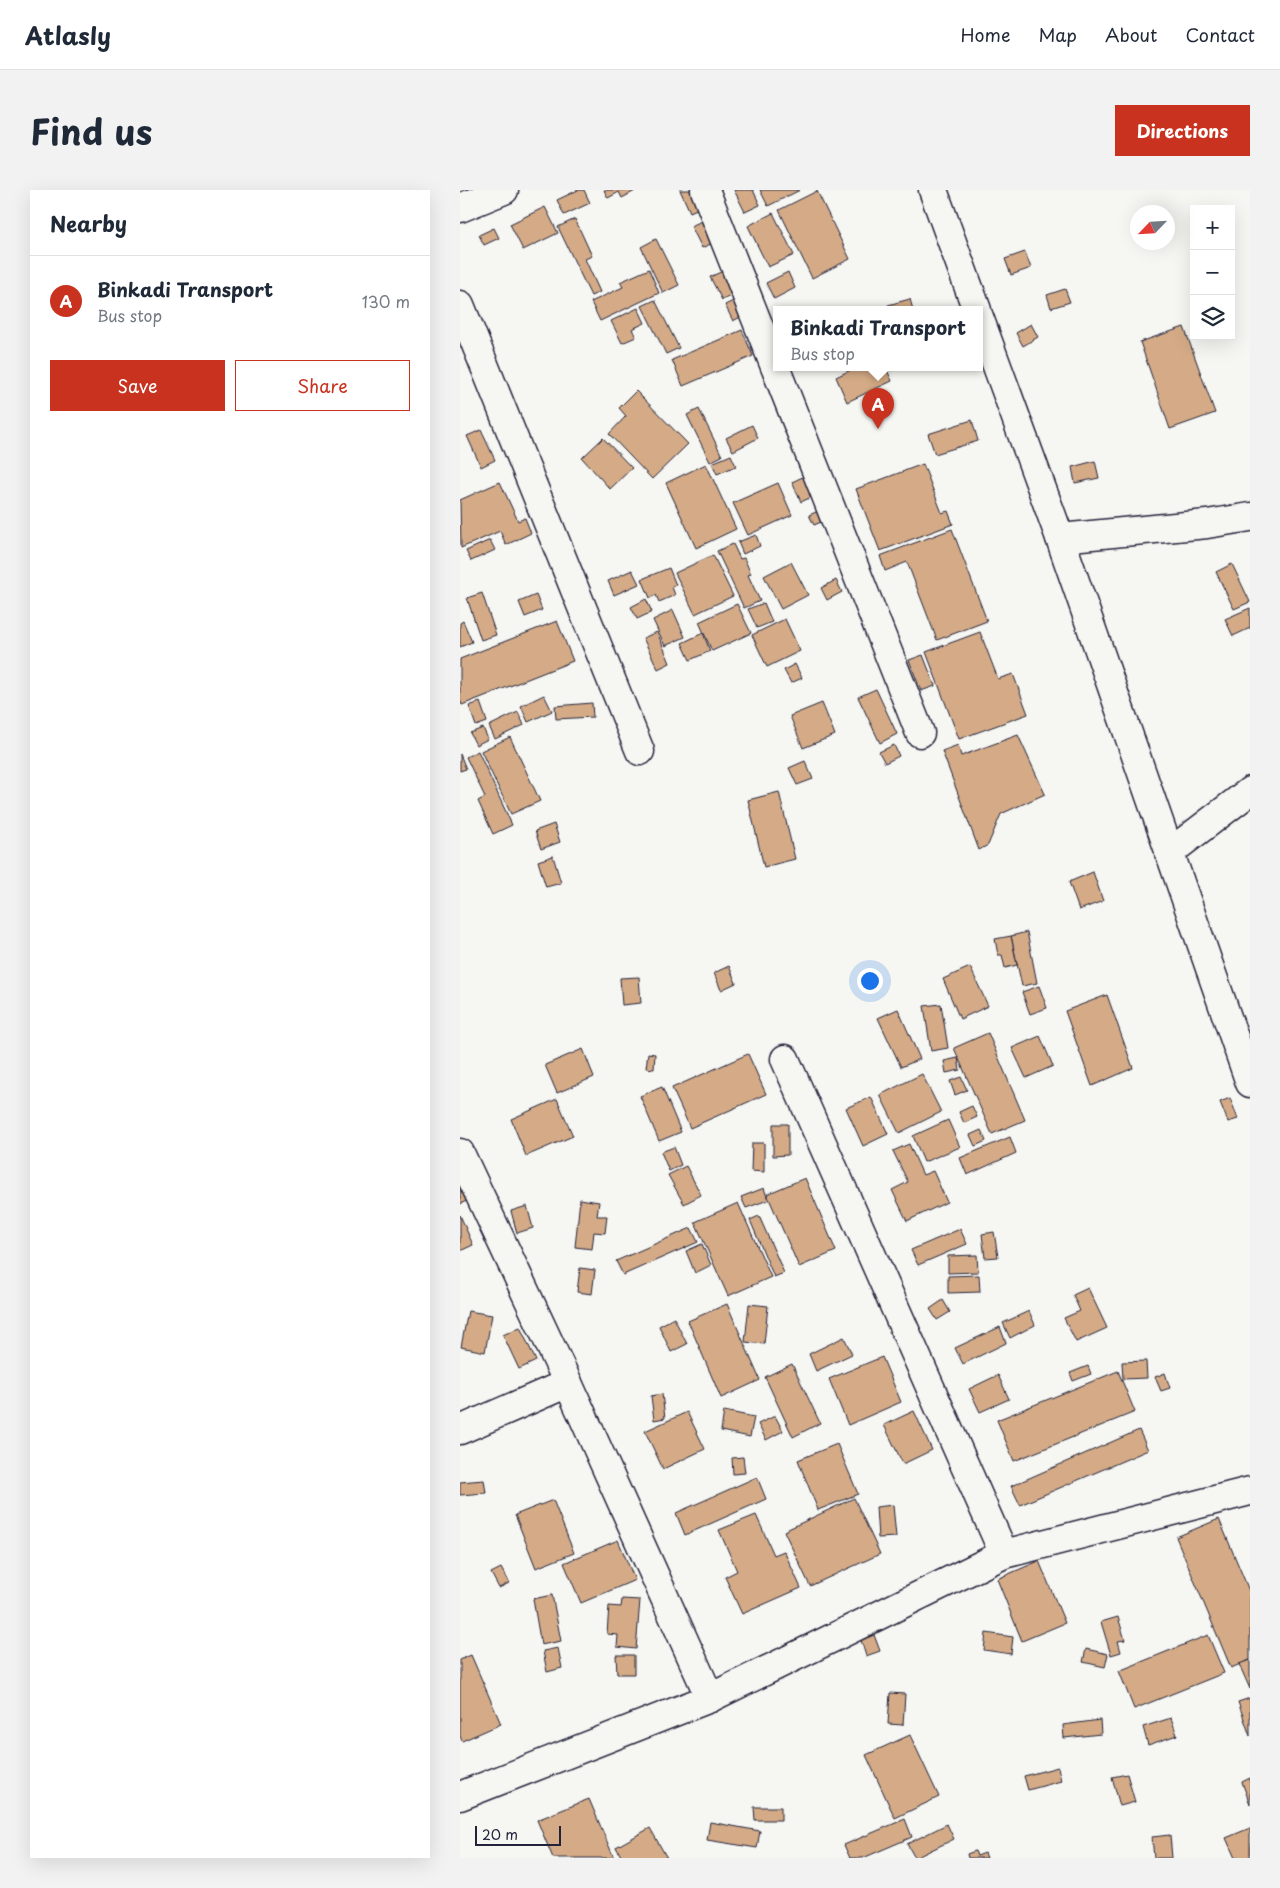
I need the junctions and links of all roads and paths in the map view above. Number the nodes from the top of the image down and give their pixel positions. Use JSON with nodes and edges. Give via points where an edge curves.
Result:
{"nodes":[{"id":1,"x":504,"y":190,"type":"edge"},
{"id":2,"x":705,"y":190,"type":"edge"},
{"id":3,"x":933,"y":190,"type":"edge"},
{"id":4,"x":460,"y":208,"type":"edge"},
{"id":5,"x":460,"y":305,"type":"edge"},
{"id":6,"x":976,"y":306,"type":"edge"},
{"id":7,"x":983,"y":328,"type":"edge"},
{"id":8,"x":773,"y":362,"type":"edge"},
{"id":9,"x":777,"y":371,"type":"edge"},
{"id":10,"x":1250,"y":517,"type":"edge"},
{"id":11,"x":1060,"y":538,"type":"junction"},
{"id":12,"x":920,"y":733,"type":"dead end"},
{"id":13,"x":640,"y":751,"type":"dead end"},
{"id":14,"x":1250,"y":791,"type":"edge"},
{"id":15,"x":1168,"y":853,"type":"junction"},
{"id":16,"x":785,"y":1059,"type":"dead end"},
{"id":17,"x":1250,"y":1083,"type":"edge"},
{"id":18,"x":460,"y":1154,"type":"edge"},
{"id":19,"x":568,"y":1383,"type":"junction"},
{"id":20,"x":460,"y":1430,"type":"edge"},
{"id":21,"x":1250,"y":1491,"type":"edge"},
{"id":22,"x":1004,"y":1554,"type":"junction"},
{"id":23,"x":710,"y":1698,"type":"junction"},
{"id":24,"x":460,"y":1796,"type":"edge"}],
"edges":[{"from":1,"to":4,"type":"street"},
{"from":2,"to":8,"type":"street"},
{"from":3,"to":6,"type":"street"},
{"from":5,"to":13,"type":"street"},
{"from":7,"to":11,"type":"street"},
{"from":9,"to":12,"type":"street"},
{"from":10,"to":11,"type":"street"},
{"from":11,"to":15,"type":"street"},
{"from":14,"to":15,"type":"street"},
{"from":15,"to":17,"type":"street"},
{"from":16,"to":22,"type":"street"},
{"from":18,"to":19,"type":"street"},
{"from":19,"to":20,"type":"street"},
{"from":19,"to":23,"type":"street"},
{"from":21,"to":22,"type":"street"},
{"from":22,"to":23,"type":"street"},
{"from":23,"to":24,"type":"street"}]}
